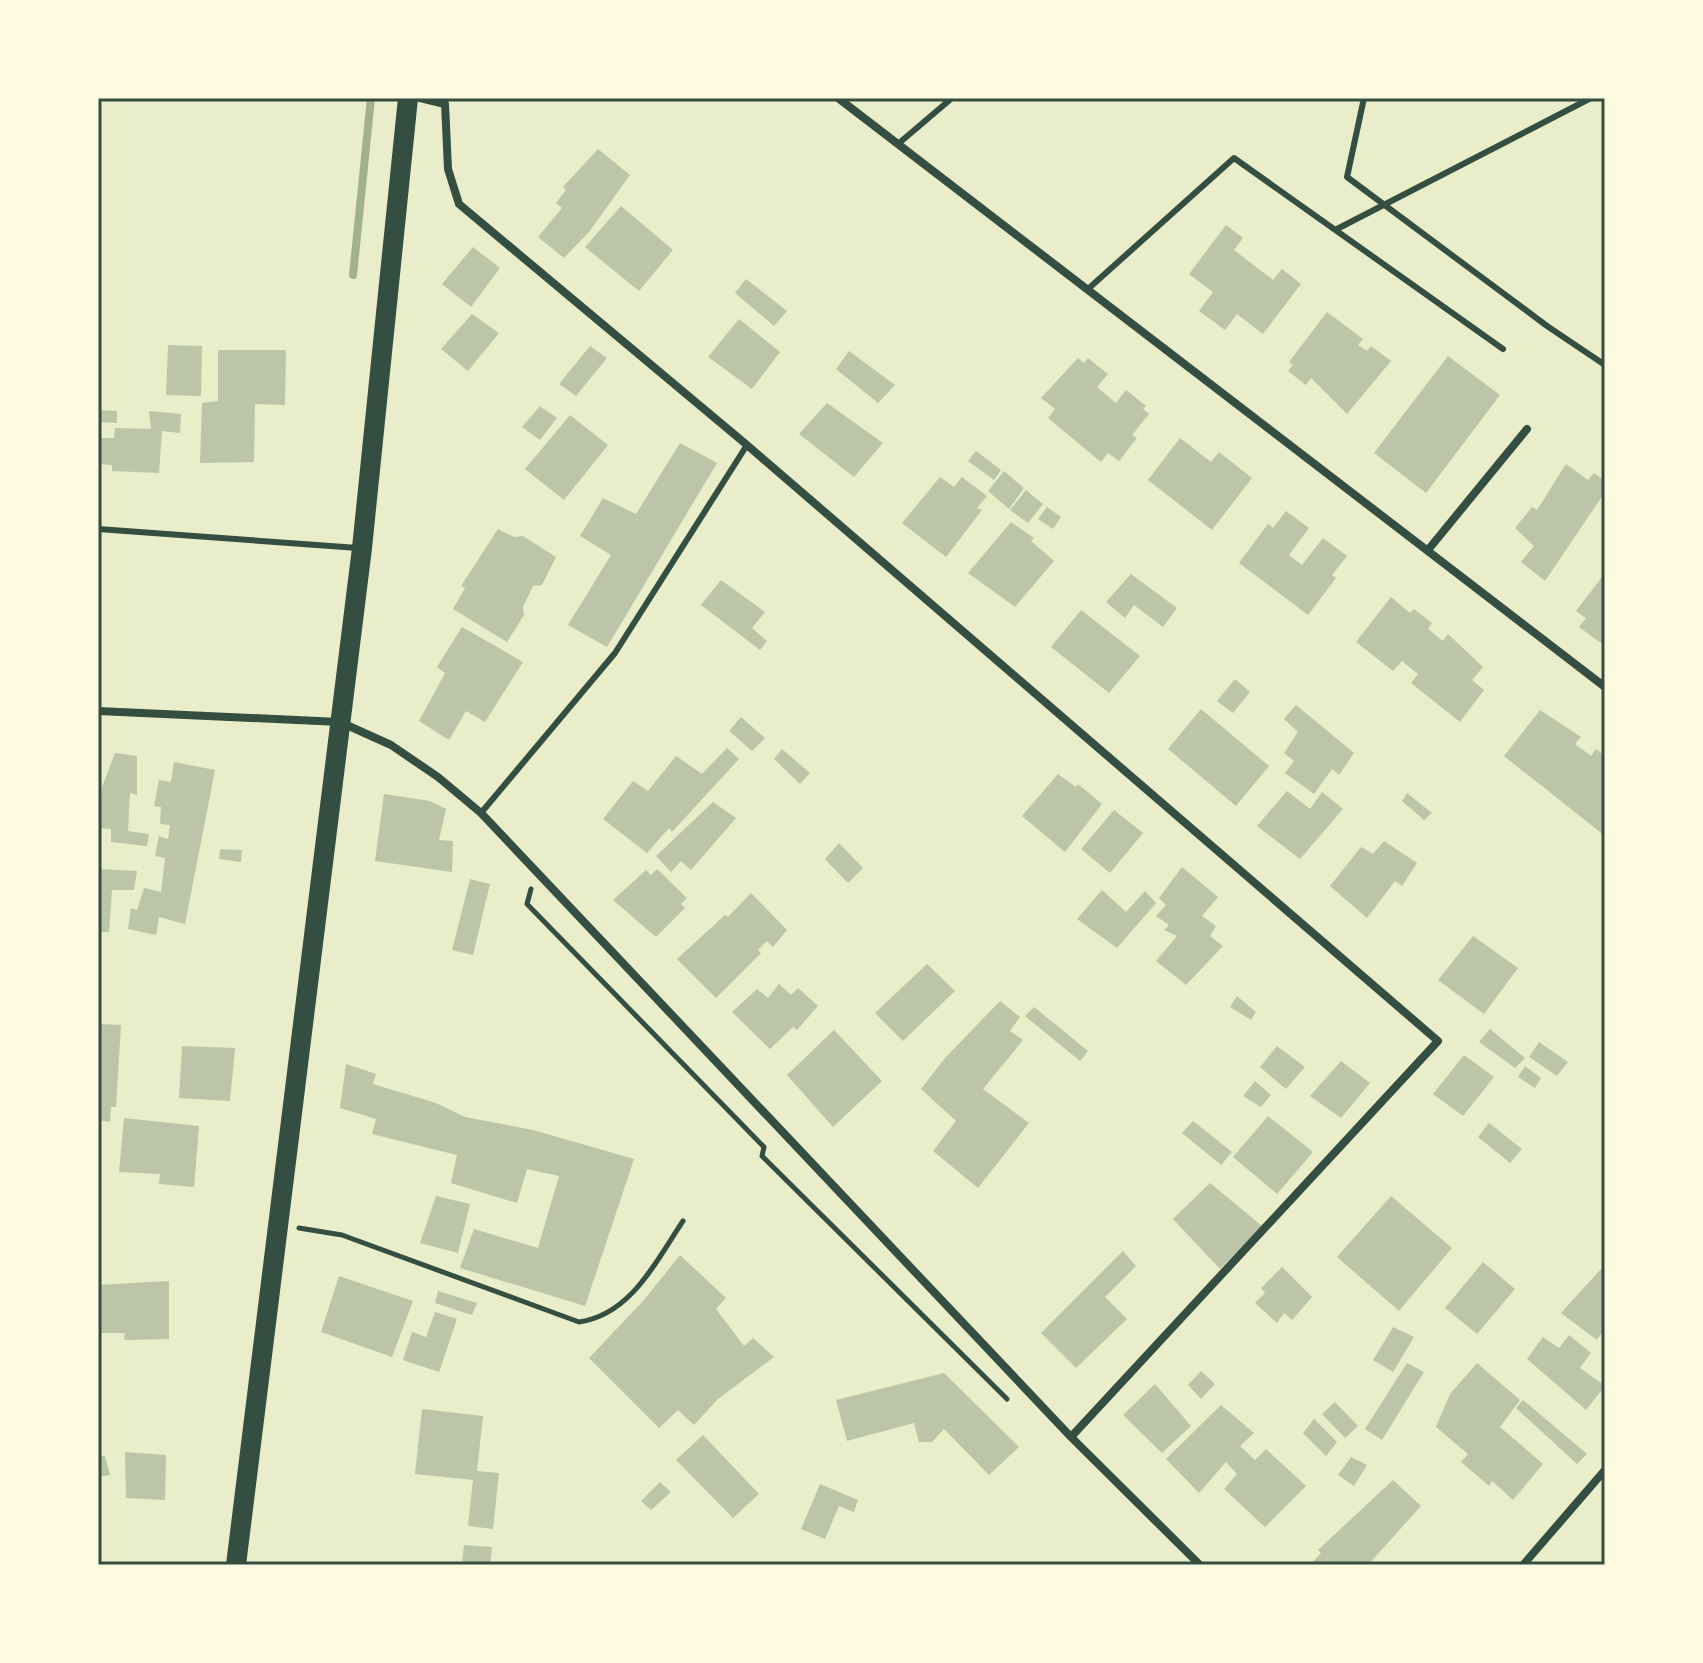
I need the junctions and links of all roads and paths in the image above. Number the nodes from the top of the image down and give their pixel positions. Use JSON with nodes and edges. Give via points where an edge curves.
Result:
{"nodes":[{"id":1,"x":408,"y":98,"type":"edge"},
{"id":2,"x":420,"y":98,"type":"edge"},
{"id":3,"x":838,"y":98,"type":"edge"},
{"id":4,"x":1364,"y":98,"type":"edge"},
{"id":5,"x":1591,"y":98,"type":"edge"},
{"id":6,"x":951,"y":99,"type":"edge"},
{"id":7,"x":446,"y":101,"type":"edge"},
{"id":8,"x":898,"y":144,"type":"junction"},
{"id":9,"x":1383,"y":204,"type":"junction"},
{"id":10,"x":1337,"y":229,"type":"junction"},
{"id":11,"x":1088,"y":289,"type":"junction"},
{"id":12,"x":1503,"y":349,"type":"dead end"},
{"id":13,"x":1605,"y":365,"type":"edge"},
{"id":14,"x":1527,"y":429,"type":"dead end"},
{"id":15,"x":747,"y":445,"type":"junction"},
{"id":16,"x":98,"y":529,"type":"edge"},
{"id":17,"x":362,"y":548,"type":"junction"},
{"id":18,"x":1428,"y":550,"type":"junction"},
{"id":19,"x":1605,"y":687,"type":"edge"},
{"id":20,"x":98,"y":711,"type":"edge"},
{"id":21,"x":340,"y":722,"type":"junction"},
{"id":22,"x":481,"y":813,"type":"junction"},
{"id":23,"x":540,"y":876,"type":"junction"},
{"id":24,"x":683,"y":1221,"type":"dead end"},
{"id":25,"x":278,"y":1225,"type":"junction"},
{"id":26,"x":1010,"y":1402,"type":"dead end"},
{"id":27,"x":1071,"y":1437,"type":"junction"},
{"id":28,"x":1605,"y":1470,"type":"edge"},
{"id":29,"x":236,"y":1565,"type":"edge"},
{"id":30,"x":1200,"y":1565,"type":"edge"},
{"id":31,"x":1523,"y":1565,"type":"edge"}],
"edges":[{"from":1,"to":17,"type":"main road"},
{"from":2,"to":7,"type":"street"},
{"from":3,"to":8,"type":"street"},
{"from":4,"to":9,"type":"lane","via":[[1347,177]]},
{"from":5,"to":9,"type":"lane"},
{"from":6,"to":8,"type":"lane"},
{"from":7,"to":15,"type":"street","via":[[448,169],[459,204]]},
{"from":8,"to":11,"type":"street"},
{"from":9,"to":10,"type":"lane"},
{"from":9,"to":13,"type":"lane"},
{"from":10,"to":11,"type":"lane","via":[[1234,158]]},
{"from":10,"to":12,"type":"lane"},
{"from":11,"to":18,"type":"street"},
{"from":14,"to":18,"type":"street"},
{"from":15,"to":22,"type":"lane","via":[[615,653]]},
{"from":15,"to":27,"type":"street","via":[[1438,1041]]},
{"from":16,"to":17,"type":"lane"},
{"from":17,"to":21,"type":"main road"},
{"from":18,"to":19,"type":"street"},
{"from":20,"to":21,"type":"street"},
{"from":21,"to":22,"type":"street","via":[[391,745]]},
{"from":21,"to":25,"type":"main road"},
{"from":22,"to":23,"type":"street"},
{"from":23,"to":26,"type":"path","via":[[527,894],[527,904],[764,1147],[762,1156]]},
{"from":23,"to":27,"type":"street"},
{"from":24,"to":25,"type":"path","via":[[619,1306],[579,1322],[342,1235]]},
{"from":25,"to":29,"type":"main road"},
{"from":27,"to":30,"type":"street"},
{"from":28,"to":31,"type":"street"}]}
